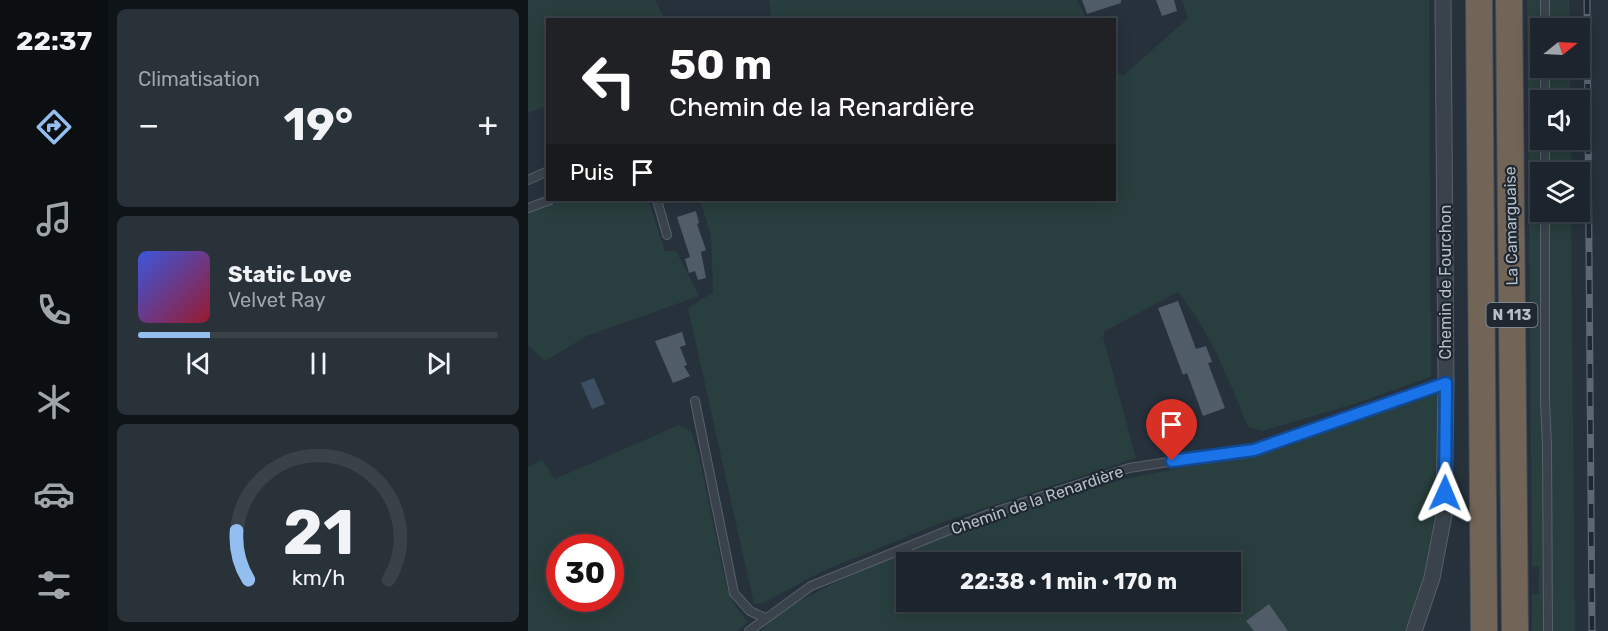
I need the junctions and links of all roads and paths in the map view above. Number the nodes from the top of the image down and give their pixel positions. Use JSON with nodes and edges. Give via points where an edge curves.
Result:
{"nodes":[{"id":1,"x":1443,"y":0,"type":"edge"},
{"id":2,"x":1479,"y":0,"type":"edge"},
{"id":3,"x":1509,"y":0,"type":"edge"},
{"id":4,"x":1545,"y":0,"type":"edge"},
{"id":5,"x":1545,"y":18,"type":"edge"},
{"id":6,"x":546,"y":172,"type":"edge"},
{"id":7,"x":528,"y":180,"type":"edge"},
{"id":8,"x":547,"y":201,"type":"edge"},
{"id":9,"x":657,"y":201,"type":"edge"},
{"id":10,"x":528,"y":208,"type":"edge"},
{"id":11,"x":1545,"y":222,"type":"edge"},
{"id":12,"x":667,"y":235,"type":"dead end"},
{"id":13,"x":1446,"y":383,"type":"junction"},
{"id":14,"x":695,"y":401,"type":"dead end"},
{"id":15,"x":765,"y":618,"type":"junction"},
{"id":16,"x":749,"y":631,"type":"edge"},
{"id":17,"x":1414,"y":631,"type":"edge"},
{"id":18,"x":1484,"y":631,"type":"edge"},
{"id":19,"x":1515,"y":631,"type":"edge"},
{"id":20,"x":1548,"y":631,"type":"edge"}],
"edges":[{"from":1,"to":13,"type":"street","name":"Chemin de Fourchon"},
{"from":2,"to":18,"type":"highway","name":"La Camarguaise","number":"N 113"},
{"from":3,"to":19,"type":"highway","name":"La Camarguaise","number":"N 113"},
{"from":4,"to":5,"type":"lane"},
{"from":6,"to":7,"type":"lane"},
{"from":8,"to":10,"type":"lane"},
{"from":9,"to":12,"type":"lane"},
{"from":11,"to":20,"type":"lane"},
{"from":13,"to":15,"type":"lane","name":"Chemin de la Renardière","via":[[1254,450],[1129,468],[991,513],[811,586]]},
{"from":13,"to":17,"type":"street","name":"Chemin de Fourchon","via":[[1444,515],[1432,578]]},
{"from":14,"to":15,"type":"lane","via":[[734,593],[750,611]]},
{"from":15,"to":16,"type":"lane","name":"Chemin de la Renardière"}]}
